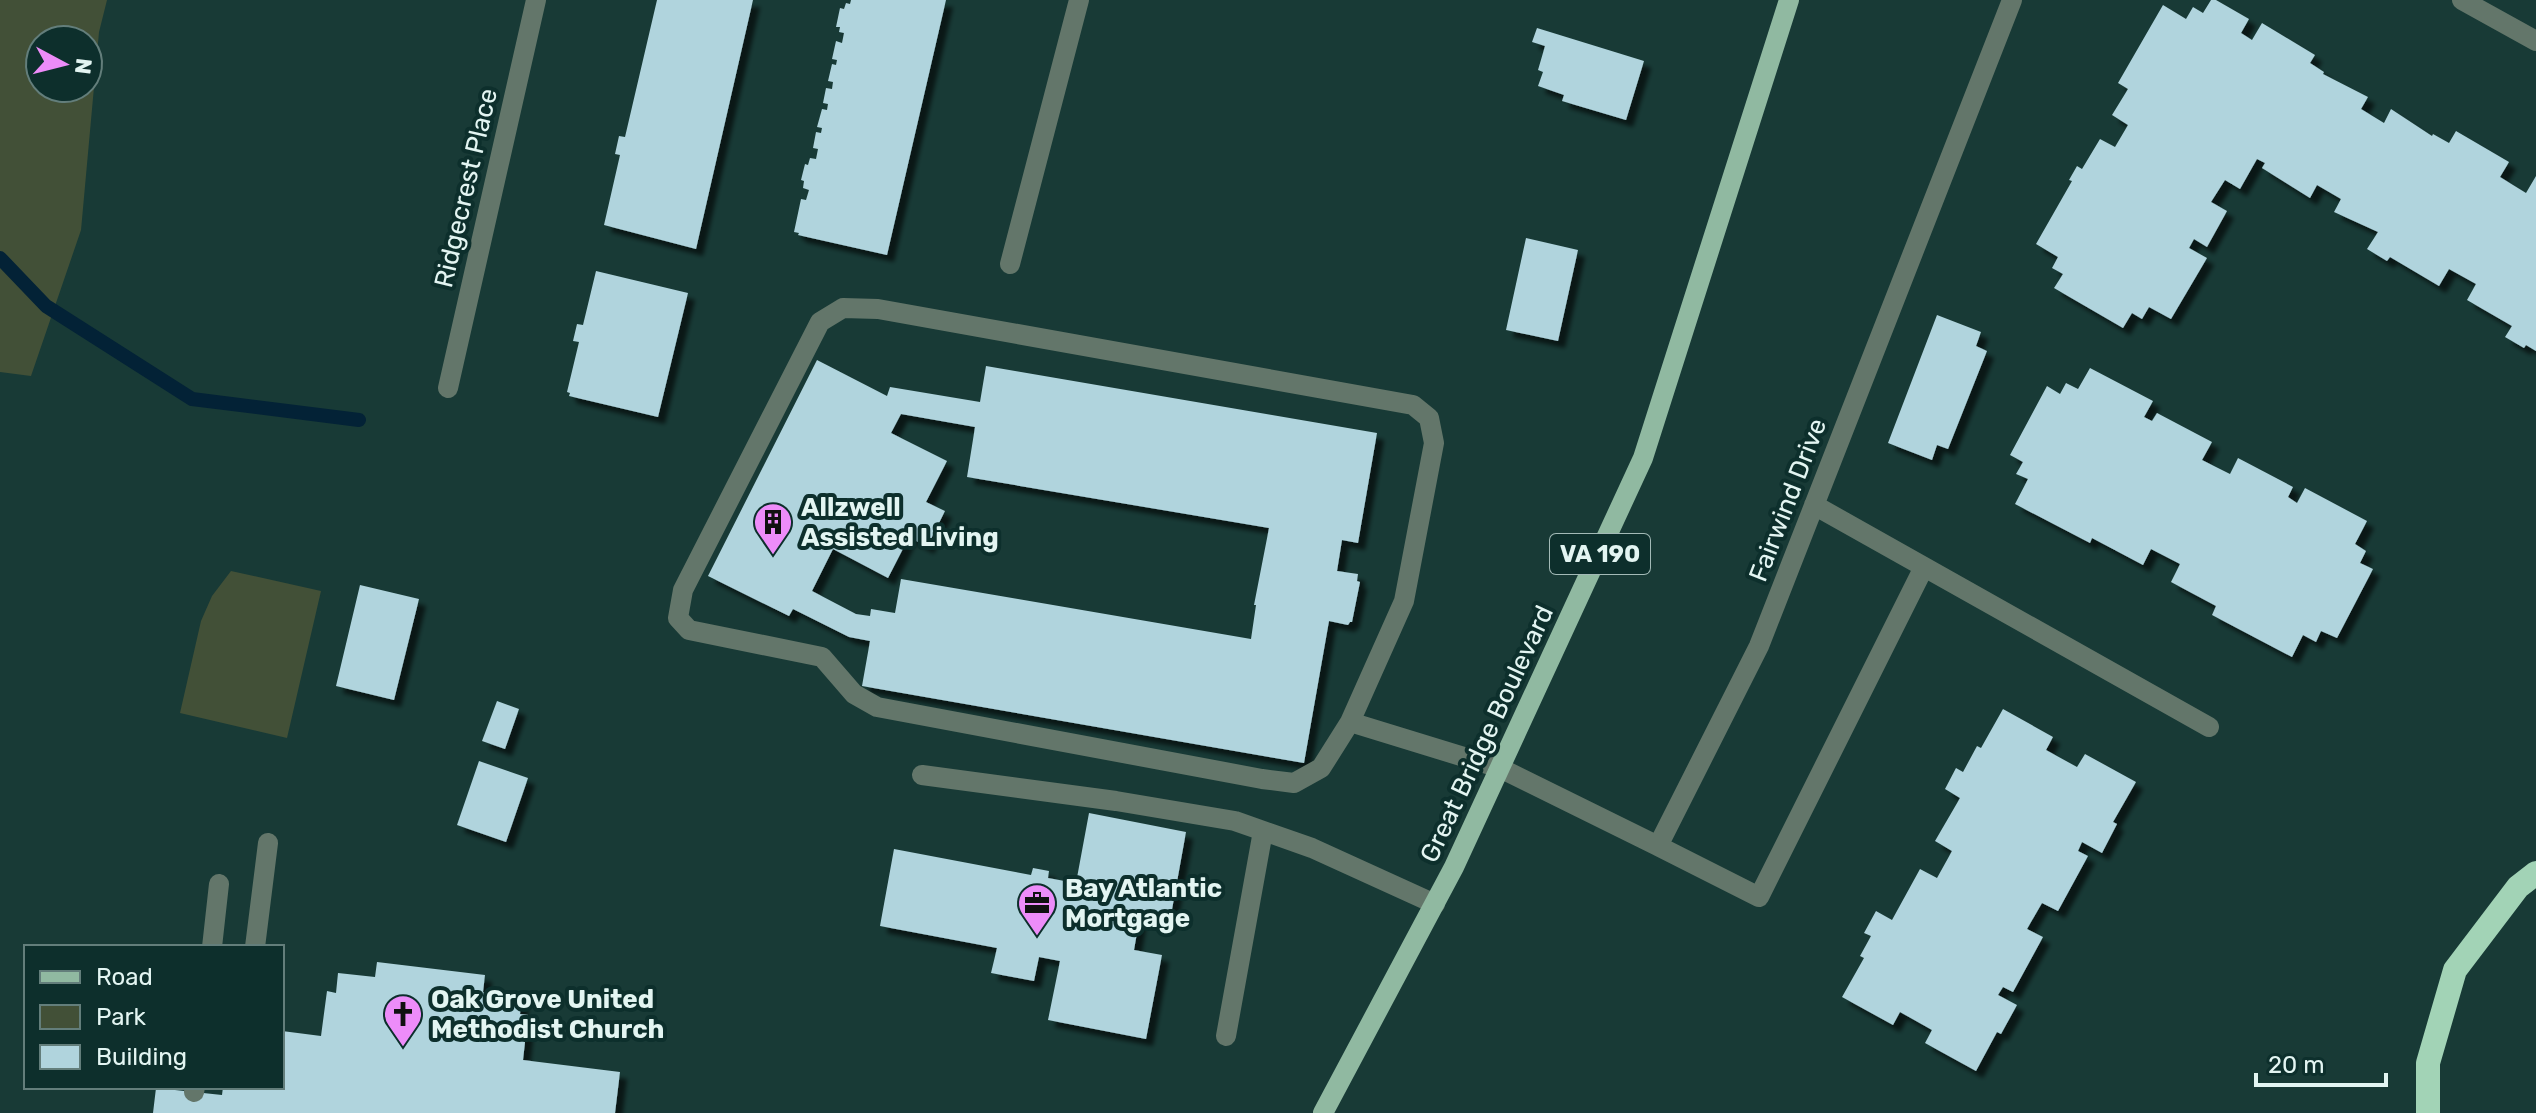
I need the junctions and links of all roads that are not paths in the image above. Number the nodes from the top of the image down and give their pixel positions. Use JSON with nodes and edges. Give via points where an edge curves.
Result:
{"nodes":[{"id":1,"x":536,"y":0,"type":"edge"},
{"id":2,"x":1079,"y":0,"type":"edge"},
{"id":3,"x":2012,"y":0,"type":"edge"},
{"id":4,"x":2462,"y":0,"type":"edge"},
{"id":5,"x":1790,"y":4,"type":"edge"},
{"id":6,"x":2536,"y":41,"type":"edge"},
{"id":7,"x":1010,"y":264,"type":"dead end"},
{"id":8,"x":448,"y":388,"type":"dead end"},
{"id":9,"x":1814,"y":505,"type":"junction"},
{"id":10,"x":1924,"y":567,"type":"junction"},
{"id":11,"x":1350,"y":722,"type":"junction"},
{"id":12,"x":2209,"y":727,"type":"dead end"},
{"id":13,"x":1500,"y":768,"type":"junction"},
{"id":14,"x":922,"y":775,"type":"dead end"},
{"id":15,"x":1263,"y":831,"type":"junction"},
{"id":16,"x":268,"y":843,"type":"dead end"},
{"id":17,"x":1658,"y":846,"type":"junction"},
{"id":18,"x":2536,"y":873,"type":"edge"},
{"id":19,"x":219,"y":884,"type":"dead end"},
{"id":20,"x":1435,"y":904,"type":"junction"},
{"id":21,"x":212,"y":945,"type":"edge"},
{"id":22,"x":255,"y":945,"type":"edge"},
{"id":23,"x":1226,"y":1036,"type":"dead end"},
{"id":24,"x":1323,"y":1113,"type":"edge"},
{"id":25,"x":2428,"y":1113,"type":"edge"}],
"edges":[{"from":1,"to":8,"type":"street","name":"Ridgecrest Place"},
{"from":2,"to":7,"type":"street"},
{"from":3,"to":9,"type":"street","name":"Fairwind Drive"},
{"from":4,"to":6,"type":"street"},
{"from":5,"to":13,"type":"main road","name":"Great Bridge Boulevard","number":"VA 190","via":[[1643,458]]},
{"from":9,"to":10,"type":"street"},
{"from":9,"to":17,"type":"street","name":"Fairwind Drive","via":[[1759,646]]},
{"from":10,"to":12,"type":"street"},
{"from":10,"to":17,"type":"street","via":[[1759,897]]},
{"from":11,"to":11,"type":"street","via":[[1321,768],[1294,783],[1262,779],[877,707],[854,694],[822,657],[689,630],[678,618],[683,590],[820,322],[843,308],[878,309],[1413,405],[1429,418],[1434,443],[1404,601]]},
{"from":11,"to":13,"type":"street"},
{"from":13,"to":17,"type":"street"},
{"from":13,"to":20,"type":"main road","name":"Great Bridge Boulevard","number":"VA 190"},
{"from":14,"to":15,"type":"street","via":[[1145,806]]},
{"from":15,"to":20,"type":"street"},
{"from":15,"to":23,"type":"street"},
{"from":16,"to":22,"type":"street"},
{"from":18,"to":25,"type":"highway","via":[[2518,887],[2455,970],[2428,1063]]},
{"from":19,"to":21,"type":"street"},
{"from":20,"to":24,"type":"main road","name":"Great Bridge Boulevard","number":"VA 190"}]}
